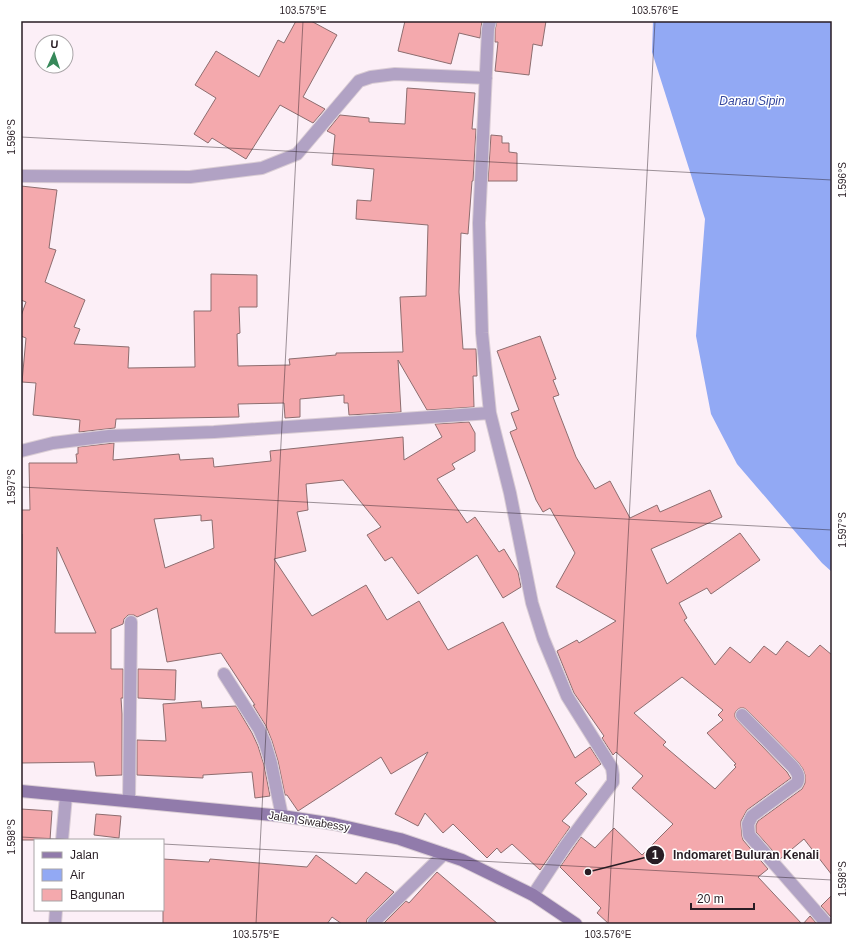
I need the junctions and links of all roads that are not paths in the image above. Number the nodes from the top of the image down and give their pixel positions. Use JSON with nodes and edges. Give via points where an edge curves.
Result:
{"nodes":[{"id":1,"x":490,"y":21,"type":"edge"},
{"id":2,"x":486,"y":78,"type":"junction"},
{"id":3,"x":21,"y":176,"type":"edge"},
{"id":4,"x":490,"y":413,"type":"junction"},
{"id":5,"x":21,"y":452,"type":"edge"},
{"id":6,"x":131,"y":622,"type":"dead end"},
{"id":7,"x":224,"y":674,"type":"dead end"},
{"id":8,"x":742,"y":715,"type":"dead end"},
{"id":9,"x":21,"y":791,"type":"edge"},
{"id":10,"x":66,"y":796,"type":"junction"},
{"id":11,"x":129,"y":801,"type":"junction"},
{"id":12,"x":282,"y":816,"type":"junction"},
{"id":13,"x":62,"y":839,"type":"edge"},
{"id":14,"x":444,"y":854,"type":"junction"},
{"id":15,"x":534,"y":895,"type":"junction"},
{"id":16,"x":56,"y":911,"type":"edge"},
{"id":17,"x":55,"y":924,"type":"edge"},
{"id":18,"x":374,"y":924,"type":"edge"},
{"id":19,"x":576,"y":924,"type":"edge"},
{"id":20,"x":827,"y":924,"type":"edge"}],
"edges":[{"from":1,"to":2,"type":"street"},
{"from":2,"to":3,"type":"street","via":[[395,74],[359,81],[297,154],[262,168],[190,177]]},
{"from":2,"to":4,"type":"street","via":[[479,223],[482,333]]},
{"from":4,"to":5,"type":"street","via":[[214,432],[109,436],[53,443]]},
{"from":4,"to":15,"type":"street","via":[[510,493],[532,603],[543,638],[567,696],[612,768],[613,775],[613,782],[566,845]]},
{"from":6,"to":11,"type":"street"},
{"from":7,"to":12,"type":"street","via":[[265,743]]},
{"from":8,"to":20,"type":"street","via":[[793,767],[799,779],[752,816],[748,824],[749,835]]},
{"from":9,"to":10,"type":"main road","name":"Jalan Siwabessy"},
{"from":10,"to":11,"type":"main road","name":"Jalan Siwabessy"},
{"from":10,"to":13,"type":"street"},
{"from":11,"to":12,"type":"main road","name":"Jalan Siwabessy"},
{"from":12,"to":14,"type":"main road","name":"Jalan Siwabessy","via":[[334,824],[400,839]]},
{"from":14,"to":15,"type":"main road","name":"Jalan Siwabessy","via":[[462,860]]},
{"from":14,"to":18,"type":"street"},
{"from":15,"to":19,"type":"main road","name":"Jalan Siwabessy"},
{"from":16,"to":17,"type":"street"}]}
